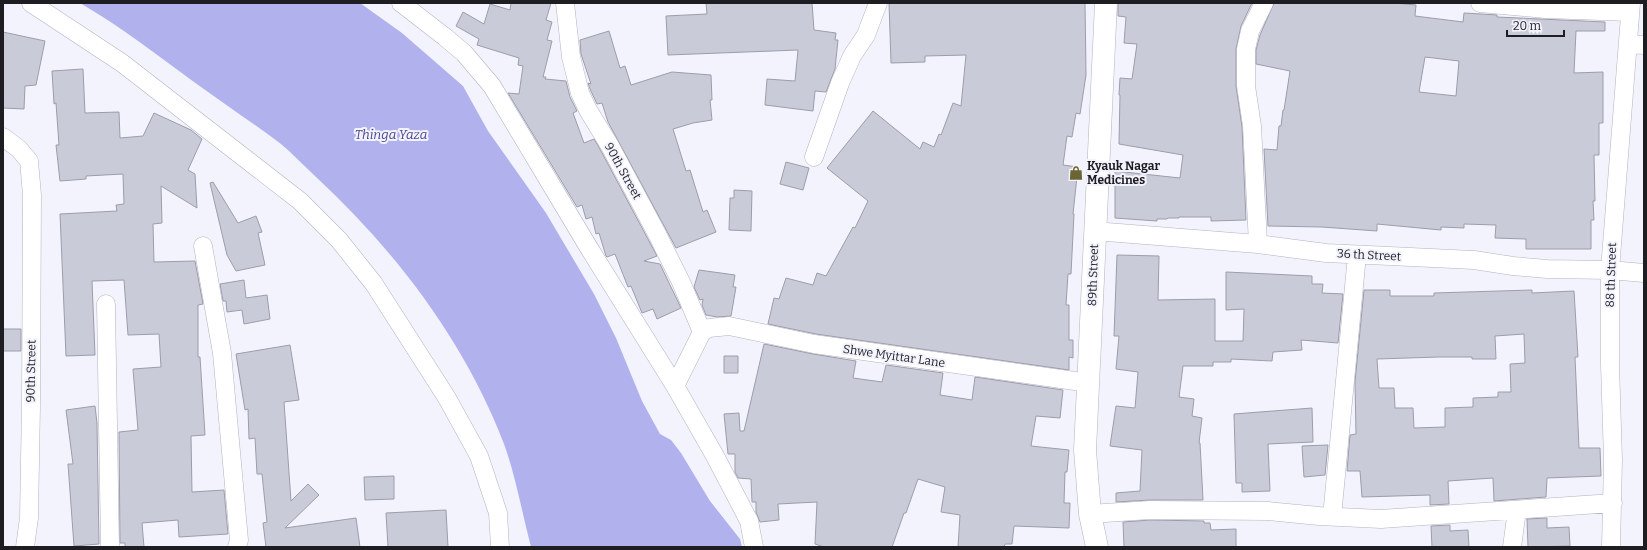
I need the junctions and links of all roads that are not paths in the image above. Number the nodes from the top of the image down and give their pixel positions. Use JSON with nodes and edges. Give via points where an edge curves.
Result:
{"nodes":[{"id":1,"x":31,"y":3,"type":"edge"},
{"id":2,"x":401,"y":3,"type":"edge"},
{"id":3,"x":566,"y":3,"type":"edge"},
{"id":4,"x":878,"y":3,"type":"edge"},
{"id":5,"x":1106,"y":3,"type":"edge"},
{"id":6,"x":1264,"y":3,"type":"edge"},
{"id":7,"x":1480,"y":3,"type":"edge"},
{"id":8,"x":1631,"y":7,"type":"edge"},
{"id":9,"x":1636,"y":44,"type":"edge"},
{"id":10,"x":3,"y":137,"type":"edge"},
{"id":11,"x":814,"y":157,"type":"dead end"},
{"id":12,"x":1094,"y":231,"type":"junction"},
{"id":13,"x":1258,"y":244,"type":"junction"},
{"id":14,"x":203,"y":246,"type":"dead end"},
{"id":15,"x":1357,"y":255,"type":"junction"},
{"id":16,"x":1610,"y":270,"type":"junction"},
{"id":17,"x":1644,"y":273,"type":"edge"},
{"id":18,"x":106,"y":304,"type":"dead end"},
{"id":19,"x":702,"y":332,"type":"junction"},
{"id":20,"x":1089,"y":383,"type":"junction"},
{"id":21,"x":675,"y":386,"type":"junction"},
{"id":22,"x":1613,"y":504,"type":"junction"},
{"id":23,"x":1517,"y":510,"type":"junction"},
{"id":24,"x":1090,"y":514,"type":"junction"},
{"id":25,"x":1332,"y":517,"type":"junction"},
{"id":26,"x":25,"y":547,"type":"edge"},
{"id":27,"x":110,"y":547,"type":"edge"},
{"id":28,"x":237,"y":547,"type":"edge"},
{"id":29,"x":500,"y":547,"type":"edge"},
{"id":30,"x":754,"y":547,"type":"edge"},
{"id":31,"x":1097,"y":547,"type":"edge"},
{"id":32,"x":1512,"y":547,"type":"edge"},
{"id":33,"x":1611,"y":547,"type":"edge"}],
"edges":[{"from":1,"to":29,"type":"street","via":[[122,63],[300,201],[339,240],[374,284],[447,398],[479,456],[498,513]]},
{"from":2,"to":21,"type":"street","via":[[464,53],[492,86]]},
{"from":3,"to":19,"type":"street","name":"90th Street","via":[[571,57],[580,93],[656,232]]},
{"from":4,"to":11,"type":"street","via":[[866,35],[852,56],[840,83]]},
{"from":5,"to":12,"type":"main road","name":"89th Street"},
{"from":6,"to":13,"type":"street","via":[[1250,31],[1246,49],[1246,86],[1252,126]]},
{"from":7,"to":8,"type":"street","via":[[1545,9]]},
{"from":8,"to":9,"type":"street","name":"88 th Street"},
{"from":9,"to":16,"type":"street","name":"88 th Street"},
{"from":10,"to":26,"type":"street","name":"90th Street","via":[[19,148],[29,161],[32,195],[29,518]]},
{"from":12,"to":13,"type":"street","name":"36 th Street"},
{"from":12,"to":20,"type":"main road","name":"89th Street"},
{"from":13,"to":15,"type":"street","name":"36 th Street"},
{"from":14,"to":28,"type":"street","via":[[222,353],[239,540]]},
{"from":15,"to":16,"type":"street","name":"36 th Street","via":[[1474,260],[1547,269]]},
{"from":15,"to":25,"type":"street"},
{"from":16,"to":17,"type":"street","name":"36 th Street"},
{"from":16,"to":22,"type":"street","name":"88 th Street"},
{"from":18,"to":27,"type":"street"},
{"from":19,"to":20,"type":"street","name":"Shwe Myittar Lane","via":[[709,328],[729,326],[814,344]]},
{"from":19,"to":21,"type":"street"},
{"from":20,"to":24,"type":"main road","name":"89th Street","via":[[1085,450]]},
{"from":21,"to":30,"type":"street","via":[[739,499],[749,521]]},
{"from":22,"to":23,"type":"street"},
{"from":22,"to":33,"type":"street","name":"88 th Street"},
{"from":23,"to":25,"type":"street","via":[[1381,519]]},
{"from":23,"to":32,"type":"street"},
{"from":24,"to":25,"type":"street","via":[[1150,510],[1268,511]]},
{"from":24,"to":31,"type":"main road","name":"89th Street"}]}
